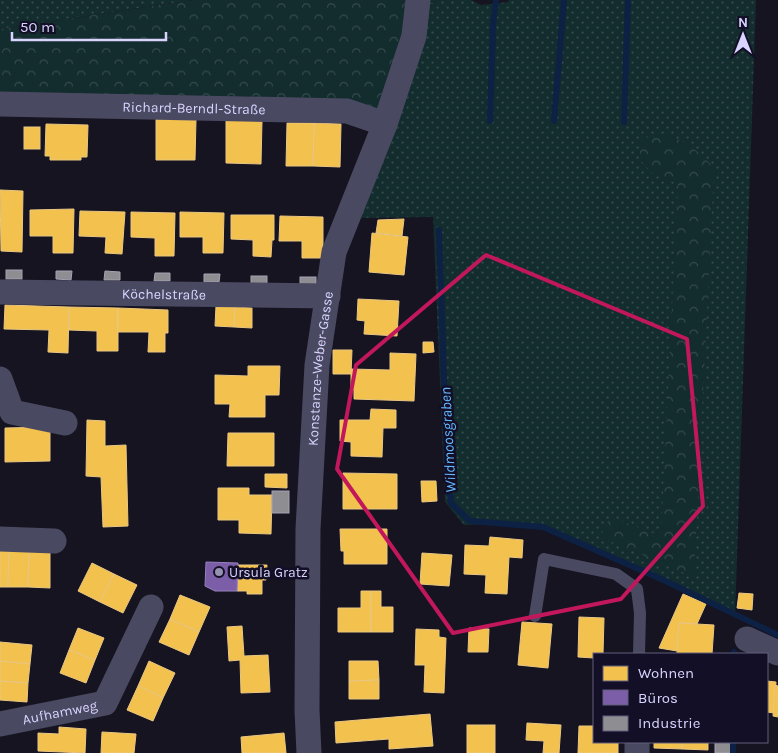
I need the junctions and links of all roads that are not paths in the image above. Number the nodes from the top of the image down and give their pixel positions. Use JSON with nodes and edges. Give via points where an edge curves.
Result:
{"nodes":[{"id":1,"x":418,"y":0,"type":"edge"},
{"id":2,"x":0,"y":104,"type":"edge"},
{"id":3,"x":385,"y":124,"type":"junction"},
{"id":4,"x":0,"y":292,"type":"edge"},
{"id":5,"x":328,"y":296,"type":"junction"},
{"id":6,"x":0,"y":379,"type":"edge"},
{"id":7,"x":65,"y":423,"type":"dead end"},
{"id":8,"x":0,"y":539,"type":"edge"},
{"id":9,"x":54,"y":541,"type":"dead end"},
{"id":10,"x":151,"y":607,"type":"dead end"},
{"id":11,"x":535,"y":616,"type":"dead end"},
{"id":12,"x":747,"y":639,"type":"dead end"},
{"id":13,"x":640,"y":653,"type":"edge"},
{"id":14,"x":778,"y":653,"type":"edge"},
{"id":15,"x":0,"y":724,"type":"edge"},
{"id":16,"x":309,"y":753,"type":"edge"}],
"edges":[{"from":1,"to":3,"type":"street","name":"Konstanze-Weber-Gasse","via":[[414,36]]},
{"from":2,"to":3,"type":"street","name":"Richard-Berndl-Straße","via":[[347,112]]},
{"from":3,"to":5,"type":"street","name":"Konstanze-Weber-Gasse","via":[[334,252]]},
{"from":4,"to":5,"type":"street","name":"Köchelstraße"},
{"from":5,"to":16,"type":"street","name":"Konstanze-Weber-Gasse","via":[[317,365],[308,529]]},
{"from":6,"to":7,"type":"street","via":[[12,412]]},
{"from":8,"to":9,"type":"street"},
{"from":10,"to":15,"type":"street","name":"Aufhamweg","via":[[105,703]]},
{"from":11,"to":13,"type":"lane","via":[[544,559],[616,574],[637,589]]},
{"from":12,"to":14,"type":"street"}]}
